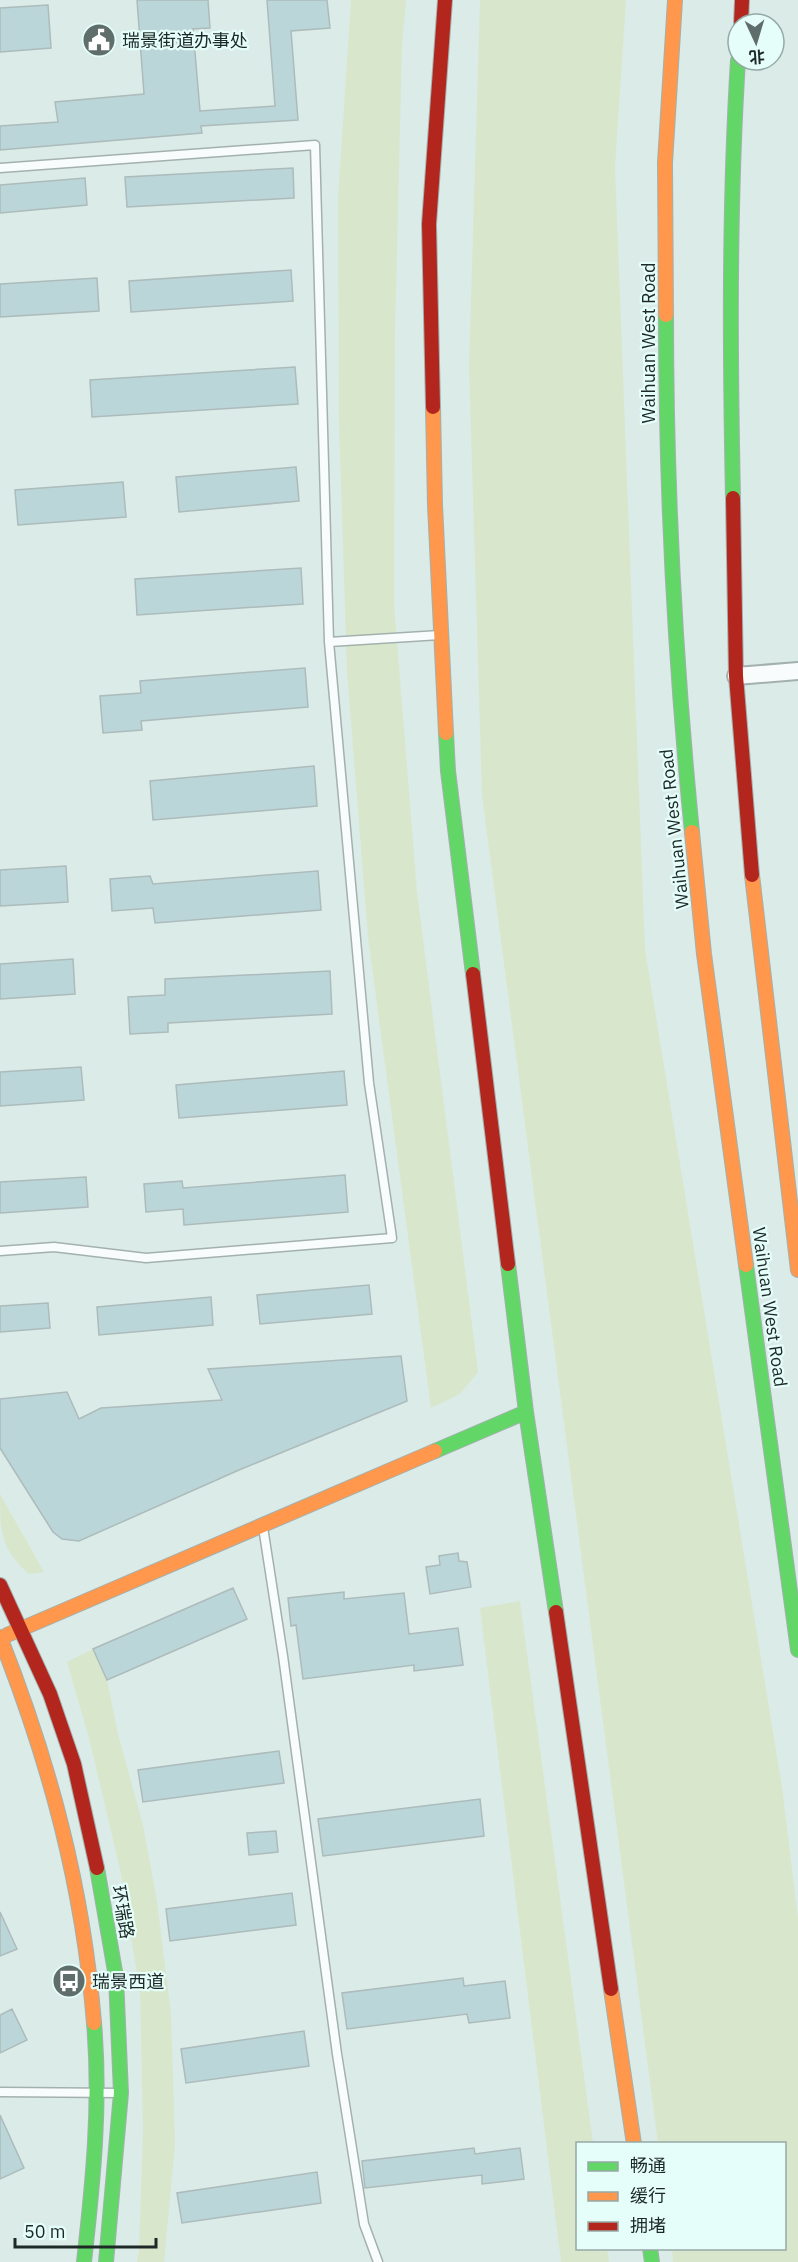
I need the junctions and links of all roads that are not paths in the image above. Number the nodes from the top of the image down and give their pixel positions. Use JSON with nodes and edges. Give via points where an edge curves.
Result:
{"nodes":[{"id":1,"x":445,"y":0,"type":"edge"},
{"id":2,"x":675,"y":0,"type":"edge"},
{"id":3,"x":737,"y":72,"type":"edge"},
{"id":4,"x":0,"y":168,"type":"edge"},
{"id":5,"x":441,"y":635,"type":"junction"},
{"id":6,"x":329,"y":642,"type":"junction"},
{"id":7,"x":798,"y":671,"type":"edge"},
{"id":8,"x":736,"y":676,"type":"junction"},
{"id":9,"x":0,"y":1251,"type":"edge"},
{"id":10,"x":798,"y":1270,"type":"edge"},
{"id":11,"x":526,"y":1412,"type":"junction"},
{"id":12,"x":263,"y":1526,"type":"junction"},
{"id":13,"x":0,"y":1585,"type":"edge"},
{"id":14,"x":21,"y":1629,"type":"junction"},
{"id":15,"x":0,"y":1638,"type":"edge"},
{"id":16,"x":798,"y":1650,"type":"edge"},
{"id":17,"x":0,"y":2092,"type":"edge"},
{"id":18,"x":122,"y":2092,"type":"junction"},
{"id":19,"x":97,"y":2093,"type":"junction"},
{"id":20,"x":634,"y":2142,"type":"edge"},
{"id":21,"x":84,"y":2262,"type":"edge"},
{"id":22,"x":106,"y":2262,"type":"edge"},
{"id":23,"x":378,"y":2262,"type":"edge"}],
"edges":[{"from":1,"to":5,"type":"main road","via":[[429,224]]},
{"from":2,"to":16,"type":"main road","name":"Waihuan West Road","via":[[665,163],[666,411],[681,725],[704,954]]},
{"from":3,"to":8,"type":"main road","name":"Waihuan West Road","via":[[731,386]]},
{"from":4,"to":6,"type":"lane","via":[[315,145]]},
{"from":5,"to":6,"type":"lane"},
{"from":5,"to":11,"type":"main road","via":[[448,771]]},
{"from":6,"to":9,"type":"lane","via":[[369,1083],[392,1238],[146,1258],[54,1246]]},
{"from":7,"to":8,"type":"street"},
{"from":8,"to":10,"type":"main road","name":"Waihuan West Road","via":[[749,850]]},
{"from":11,"to":12,"type":"main road"},
{"from":11,"to":20,"type":"main road"},
{"from":12,"to":14,"type":"main road"},
{"from":12,"to":23,"type":"lane","via":[[337,2054],[364,2224]]},
{"from":13,"to":14,"type":"main road","name":"环瑞路"},
{"from":14,"to":15,"type":"main road"},
{"from":14,"to":18,"type":"main road","name":"环瑞路","via":[[50,1694],[74,1764],[94,1848],[116,1977]]},
{"from":15,"to":19,"type":"main road","via":[[19,1682],[60,1814],[93,1986]]},
{"from":17,"to":19,"type":"lane"},
{"from":18,"to":19,"type":"lane"},
{"from":18,"to":22,"type":"main road","name":"环瑞路"},
{"from":19,"to":21,"type":"main road","via":[[96,2146]]}]}
